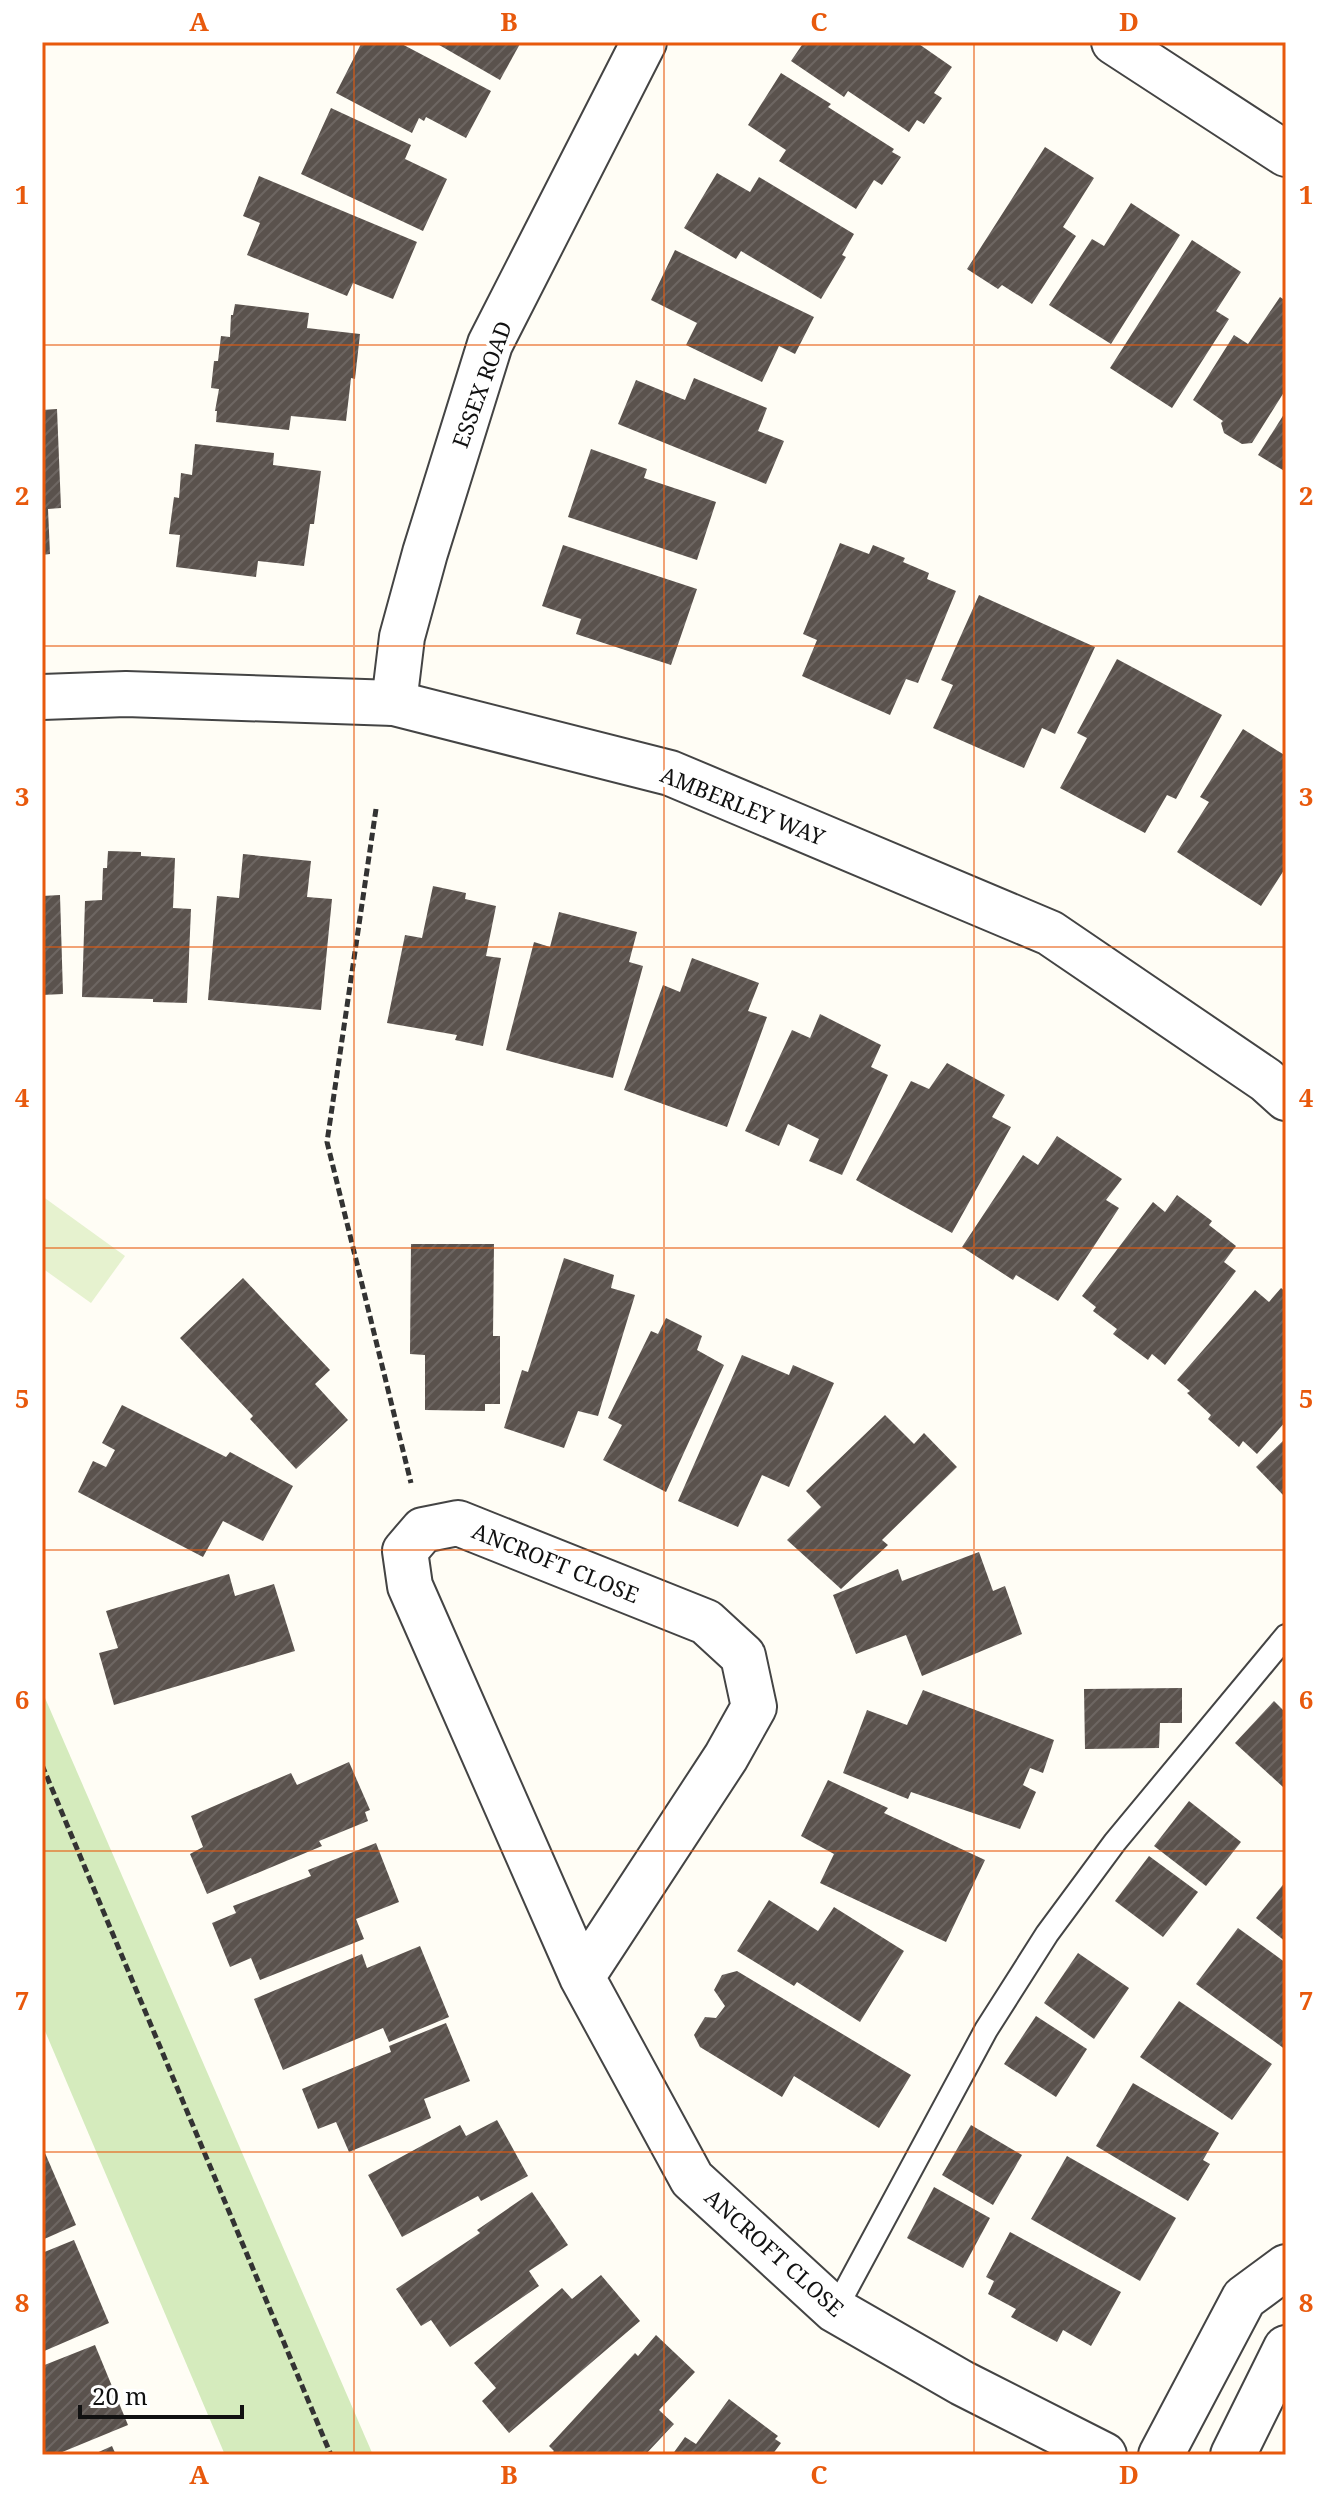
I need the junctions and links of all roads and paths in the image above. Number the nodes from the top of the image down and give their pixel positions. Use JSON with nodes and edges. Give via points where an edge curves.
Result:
{"nodes":[{"id":1,"x":644,"y":42,"type":"edge"},
{"id":2,"x":1114,"y":42,"type":"edge"},
{"id":3,"x":1286,"y":154,"type":"edge"},
{"id":4,"x":42,"y":697,"type":"edge"},
{"id":5,"x":394,"y":703,"type":"junction"},
{"id":6,"x":376,"y":809,"type":"dead end"},
{"id":7,"x":1286,"y":1098,"type":"edge"},
{"id":8,"x":423,"y":1530,"type":"junction"},
{"id":9,"x":1286,"y":1636,"type":"edge"},
{"id":10,"x":42,"y":1765,"type":"edge"},
{"id":11,"x":582,"y":1977,"type":"junction"},
{"id":12,"x":1286,"y":2267,"type":"edge"},
{"id":13,"x":835,"y":2310,"type":"junction"},
{"id":14,"x":1286,"y":2348,"type":"edge"},
{"id":15,"x":331,"y":2455,"type":"edge"},
{"id":16,"x":1104,"y":2455,"type":"edge"},
{"id":17,"x":1161,"y":2455,"type":"edge"},
{"id":18,"x":1233,"y":2455,"type":"edge"}],
"edges":[{"from":1,"to":5,"type":"street","name":"ESSEX ROAD","via":[[490,344],[402,637]]},
{"from":2,"to":3,"type":"street"},
{"from":4,"to":5,"type":"street","name":"AMBERLEY WAY","via":[[126,694]]},
{"from":5,"to":7,"type":"street","name":"AMBERLEY WAY","via":[[670,773],[1050,933]]},
{"from":6,"to":8,"type":"path","via":[[327,1142]]},
{"from":8,"to":11,"type":"street","name":"ANCROFT CLOSE","via":[[405,1551],[410,1586]]},
{"from":8,"to":11,"type":"street","name":"ANCROFT CLOSE","via":[[458,1523],[706,1622],[743,1656],[754,1707]]},
{"from":9,"to":13,"type":"lane","via":[[1115,1842],[1047,1934],[986,2030]]},
{"from":10,"to":15,"type":"path"},
{"from":11,"to":13,"type":"street","name":"ANCROFT CLOSE","via":[[692,2179]]},
{"from":12,"to":17,"type":"street","via":[[1244,2298]]},
{"from":13,"to":16,"type":"street","name":"ANCROFT CLOSE"},
{"from":14,"to":18,"type":"street"}]}
